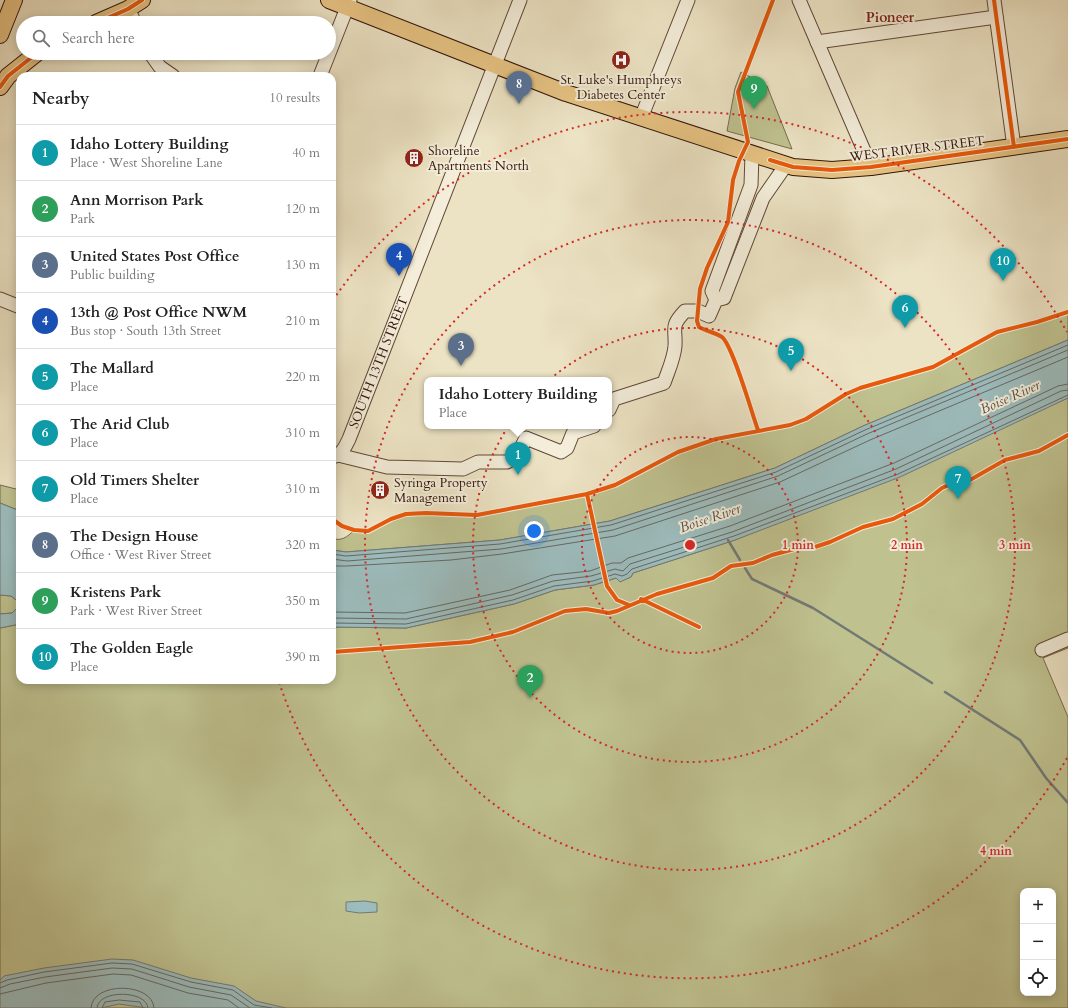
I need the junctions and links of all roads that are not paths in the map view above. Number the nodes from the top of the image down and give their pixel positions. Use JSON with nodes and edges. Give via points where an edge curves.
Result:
{"nodes":[{"id":1,"x":14,"y":0,"type":"edge"},
{"id":2,"x":142,"y":0,"type":"edge"},
{"id":3,"x":329,"y":0,"type":"edge"},
{"id":4,"x":520,"y":0,"type":"edge"},
{"id":5,"x":688,"y":0,"type":"edge"},
{"id":6,"x":799,"y":0,"type":"edge"},
{"id":7,"x":994,"y":0,"type":"edge"},
{"id":8,"x":349,"y":4,"type":"edge"},
{"id":9,"x":131,"y":16,"type":"edge"},
{"id":10,"x":996,"y":17,"type":"junction"},
{"id":11,"x":0,"y":35,"type":"edge"},
{"id":12,"x":336,"y":36,"type":"edge"},
{"id":13,"x":817,"y":42,"type":"junction"},
{"id":14,"x":28,"y":60,"type":"edge"},
{"id":15,"x":155,"y":60,"type":"edge"},
{"id":16,"x":326,"y":60,"type":"edge"},
{"id":17,"x":494,"y":65,"type":"junction"},
{"id":18,"x":167,"y":72,"type":"edge"},
{"id":19,"x":322,"y":72,"type":"edge"},
{"id":20,"x":0,"y":87,"type":"edge"},
{"id":21,"x":641,"y":118,"type":"junction"},
{"id":22,"x":1068,"y":139,"type":"edge"},
{"id":23,"x":1014,"y":147,"type":"junction"},
{"id":24,"x":752,"y":154,"type":"junction"},
{"id":25,"x":786,"y":165,"type":"junction"},
{"id":26,"x":871,"y":166,"type":"junction"},
{"id":27,"x":0,"y":299,"type":"edge"},
{"id":28,"x":716,"y":300,"type":"junction"},
{"id":29,"x":16,"y":305,"type":"edge"},
{"id":30,"x":612,"y":403,"type":"edge"},
{"id":31,"x":585,"y":429,"type":"edge"},
{"id":32,"x":336,"y":455,"type":"edge"},
{"id":33,"x":336,"y":456,"type":"edge"},
{"id":34,"x":1068,"y":639,"type":"edge"},
{"id":35,"x":1042,"y":650,"type":"dead end"}],
"edges":[{"from":1,"to":11,"type":"main road"},
{"from":2,"to":9,"type":"main road"},
{"from":3,"to":8,"type":"main road","name":"WEST RIVER STREET"},
{"from":4,"to":17,"type":"street","name":"SOUTH 13TH STREET"},
{"from":5,"to":21,"type":"street"},
{"from":6,"to":13,"type":"street"},
{"from":7,"to":10,"type":"street"},
{"from":8,"to":12,"type":"street"},
{"from":8,"to":17,"type":"main road","name":"WEST RIVER STREET"},
{"from":10,"to":13,"type":"street"},
{"from":10,"to":23,"type":"street"},
{"from":13,"to":26,"type":"street"},
{"from":14,"to":20,"type":"main road","via":[[8,76]]},
{"from":15,"to":18,"type":"street"},
{"from":16,"to":19,"type":"street"},
{"from":17,"to":21,"type":"main road","name":"WEST RIVER STREET"},
{"from":17,"to":32,"type":"street","name":"SOUTH 13TH STREET","via":[[349,438],[344,450]]},
{"from":21,"to":24,"type":"main road","name":"WEST RIVER STREET"},
{"from":22,"to":23,"type":"main road","name":"WEST RIVER STREET"},
{"from":23,"to":26,"type":"main road","name":"WEST RIVER STREET"},
{"from":24,"to":25,"type":"main road","name":"WEST RIVER STREET"},
{"from":24,"to":28,"type":"street","via":[[751,185],[712,291]]},
{"from":25,"to":26,"type":"main road","name":"WEST RIVER STREET","via":[[832,170]]},
{"from":25,"to":28,"type":"street","via":[[763,198],[724,298]]},
{"from":27,"to":29,"type":"street"},
{"from":28,"to":30,"type":"street","via":[[709,316],[698,311],[685,311],[677,320],[673,331],[675,346],[664,383],[614,399]]},
{"from":31,"to":33,"type":"street","via":[[573,433],[567,448],[561,452],[526,438],[517,456],[507,462],[478,462],[463,468],[387,467]]},
{"from":34,"to":35,"type":"street"}]}
